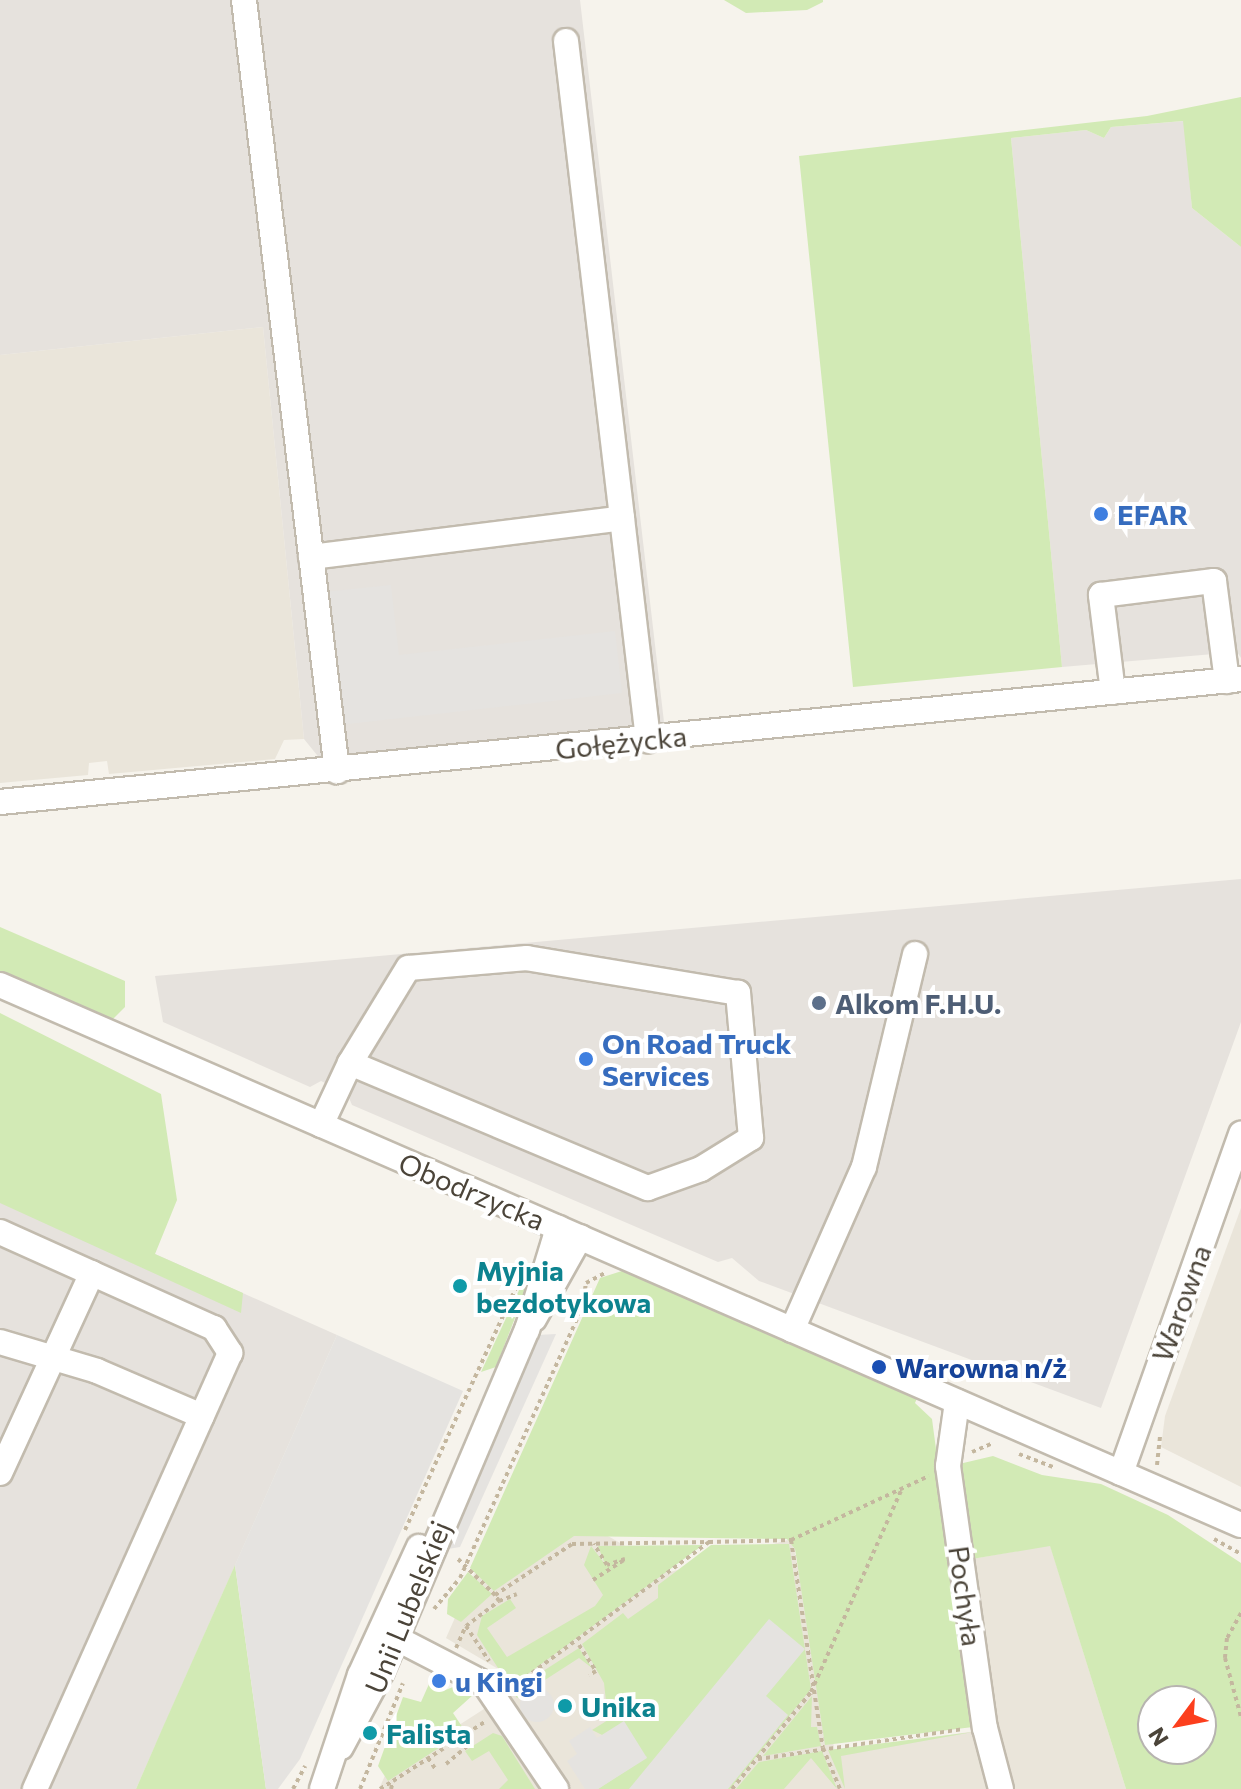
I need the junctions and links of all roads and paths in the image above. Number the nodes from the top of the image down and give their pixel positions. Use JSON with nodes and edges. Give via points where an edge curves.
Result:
{"nodes":[{"id":1,"x":244,"y":0,"type":"edge"},
{"id":2,"x":566,"y":41,"type":"dead end"},
{"id":3,"x":622,"y":518,"type":"junction"},
{"id":4,"x":311,"y":557,"type":"junction"},
{"id":5,"x":1234,"y":680,"type":"edge"},
{"id":6,"x":1113,"y":692,"type":"junction"},
{"id":7,"x":648,"y":740,"type":"junction"},
{"id":8,"x":337,"y":771,"type":"junction"},
{"id":9,"x":0,"y":802,"type":"edge"},
{"id":10,"x":915,"y":954,"type":"dead end"},
{"id":11,"x":0,"y":985,"type":"edge"},
{"id":12,"x":350,"y":1063,"type":"junction"},
{"id":13,"x":321,"y":1125,"type":"junction"},
{"id":14,"x":1241,"y":1134,"type":"edge"},
{"id":15,"x":1234,"y":1173,"type":"edge"},
{"id":16,"x":0,"y":1232,"type":"edge"},
{"id":17,"x":569,"y":1233,"type":"junction"},
{"id":18,"x":92,"y":1273,"type":"junction"},
{"id":19,"x":521,"y":1278,"type":"dead end"},
{"id":20,"x":586,"y":1283,"type":"dead end"},
{"id":21,"x":792,"y":1330,"type":"junction"},
{"id":22,"x":0,"y":1342,"type":"edge"},
{"id":23,"x":51,"y":1362,"type":"junction"},
{"id":24,"x":957,"y":1402,"type":"junction"},
{"id":25,"x":202,"y":1416,"type":"junction"},
{"id":26,"x":1002,"y":1444,"type":"dead end"},
{"id":27,"x":1010,"y":1448,"type":"dead end"},
{"id":28,"x":948,"y":1466,"type":"junction"},
{"id":29,"x":1072,"y":1472,"type":"dead end"},
{"id":30,"x":0,"y":1473,"type":"edge"},
{"id":31,"x":1121,"y":1473,"type":"junction"},
{"id":32,"x":902,"y":1489,"type":"junction"},
{"id":33,"x":447,"y":1508,"type":"junction"},
{"id":34,"x":1241,"y":1525,"type":"edge"},
{"id":35,"x":1204,"y":1532,"type":"dead end"},
{"id":36,"x":402,"y":1536,"type":"dead end"},
{"id":37,"x":791,"y":1540,"type":"junction"},
{"id":38,"x":709,"y":1542,"type":"junction"},
{"id":39,"x":594,"y":1544,"type":"junction"},
{"id":40,"x":1241,"y":1554,"type":"edge"},
{"id":41,"x":458,"y":1559,"type":"dead end"},
{"id":42,"x":466,"y":1566,"type":"junction"},
{"id":43,"x":593,"y":1580,"type":"dead end"},
{"id":44,"x":517,"y":1594,"type":"dead end"},
{"id":45,"x":495,"y":1595,"type":"junction"},
{"id":46,"x":499,"y":1601,"type":"junction"},
{"id":47,"x":1241,"y":1613,"type":"edge"},
{"id":48,"x":401,"y":1640,"type":"junction"},
{"id":49,"x":579,"y":1645,"type":"junction"},
{"id":50,"x":450,"y":1661,"type":"junction"},
{"id":51,"x":589,"y":1675,"type":"dead end"},
{"id":52,"x":814,"y":1686,"type":"junction"},
{"id":53,"x":498,"y":1698,"type":"junction"},
{"id":54,"x":1241,"y":1717,"type":"edge"},
{"id":55,"x":985,"y":1728,"type":"junction"},
{"id":56,"x":466,"y":1733,"type":"junction"},
{"id":57,"x":341,"y":1747,"type":"junction"},
{"id":58,"x":823,"y":1748,"type":"junction"},
{"id":59,"x":313,"y":1750,"type":"dead end"},
{"id":60,"x":428,"y":1758,"type":"junction"},
{"id":61,"x":756,"y":1760,"type":"junction"},
{"id":62,"x":446,"y":1764,"type":"dead end"},
{"id":63,"x":436,"y":1770,"type":"dead end"},
{"id":64,"x":393,"y":1781,"type":"junction"},
{"id":65,"x":566,"y":1786,"type":"edge"},
{"id":66,"x":35,"y":1789,"type":"edge"},
{"id":67,"x":293,"y":1789,"type":"edge"},
{"id":68,"x":322,"y":1789,"type":"edge"},
{"id":69,"x":360,"y":1789,"type":"edge"},
{"id":70,"x":380,"y":1789,"type":"edge"},
{"id":71,"x":391,"y":1789,"type":"edge"},
{"id":72,"x":732,"y":1789,"type":"edge"},
{"id":73,"x":840,"y":1789,"type":"edge"},
{"id":74,"x":1001,"y":1789,"type":"edge"}],
"edges":[{"from":1,"to":4,"type":"street"},
{"from":2,"to":3,"type":"street"},
{"from":3,"to":4,"type":"street"},
{"from":3,"to":7,"type":"street"},
{"from":4,"to":8,"type":"street"},
{"from":5,"to":6,"type":"street","name":"Gołężycka"},
{"from":5,"to":6,"type":"street","via":[[1214,581],[1101,595]]},
{"from":6,"to":7,"type":"street","name":"Gołężycka"},
{"from":7,"to":8,"type":"street","name":"Gołężycka"},
{"from":8,"to":9,"type":"street","name":"Gołężycka"},
{"from":10,"to":21,"type":"street","via":[[864,1167]]},
{"from":11,"to":13,"type":"street","name":"Obodrzycka"},
{"from":12,"to":12,"type":"street","via":[[648,1188],[701,1169],[751,1138],[738,993],[527,958],[408,968]]},
{"from":12,"to":13,"type":"street"},
{"from":13,"to":17,"type":"street","name":"Obodrzycka"},
{"from":14,"to":15,"type":"street","name":"Warowna"},
{"from":15,"to":31,"type":"street","name":"Warowna"},
{"from":16,"to":18,"type":"street"},
{"from":17,"to":21,"type":"street","name":"Obodrzycka"},
{"from":17,"to":33,"type":"street","name":"Unii Lubelskiej"},
{"from":18,"to":23,"type":"street"},
{"from":18,"to":25,"type":"street","via":[[225,1337],[230,1353]]},
{"from":19,"to":36,"type":"path"},
{"from":20,"to":42,"type":"path","via":[[583,1306]]},
{"from":21,"to":24,"type":"street","name":"Obodrzycka"},
{"from":22,"to":23,"type":"street"},
{"from":23,"to":25,"type":"street","via":[[97,1371]]},
{"from":23,"to":30,"type":"street"},
{"from":24,"to":28,"type":"street","name":"Pochyła"},
{"from":24,"to":31,"type":"street","name":"Obodrzycka"},
{"from":25,"to":66,"type":"street"},
{"from":26,"to":28,"type":"path","via":[[991,1443]]},
{"from":27,"to":29,"type":"path"},
{"from":28,"to":32,"type":"path"},
{"from":28,"to":55,"type":"street","name":"Pochyła"},
{"from":31,"to":34,"type":"street","name":"Obodrzycka"},
{"from":32,"to":37,"type":"path"},
{"from":32,"to":52,"type":"path"},
{"from":33,"to":48,"type":"street","name":"Unii Lubelskiej"},
{"from":33,"to":57,"type":"street","name":"Unii Lubelskiej","via":[[394,1597],[360,1675]]},
{"from":35,"to":40,"type":"path"},
{"from":37,"to":38,"type":"path"},
{"from":37,"to":52,"type":"path"},
{"from":38,"to":39,"type":"path"},
{"from":38,"to":49,"type":"path"},
{"from":39,"to":43,"type":"path","via":[[607,1565],[625,1559]]},
{"from":39,"to":45,"type":"path","via":[[572,1544]]},
{"from":41,"to":42,"type":"path"},
{"from":42,"to":45,"type":"path"},
{"from":42,"to":48,"type":"path"},
{"from":44,"to":46,"type":"path"},
{"from":45,"to":46,"type":"path"},
{"from":46,"to":50,"type":"path","via":[[466,1626]]},
{"from":47,"to":54,"type":"path","via":[[1227,1638],[1225,1658]]},
{"from":48,"to":50,"type":"street"},
{"from":48,"to":57,"type":"street","name":"Unii Lubelskiej"},
{"from":48,"to":69,"type":"path"},
{"from":49,"to":51,"type":"path","via":[[596,1671]]},
{"from":49,"to":53,"type":"path"},
{"from":50,"to":53,"type":"street"},
{"from":52,"to":58,"type":"path"},
{"from":52,"to":61,"type":"path"},
{"from":53,"to":56,"type":"path","via":[[493,1716]]},
{"from":53,"to":65,"type":"street"},
{"from":55,"to":58,"type":"path"},
{"from":55,"to":74,"type":"street","name":"Pochyła"},
{"from":56,"to":60,"type":"path"},
{"from":56,"to":62,"type":"path","via":[[470,1744]]},
{"from":57,"to":68,"type":"street","name":"Unii Lubelskiej"},
{"from":58,"to":61,"type":"path"},
{"from":58,"to":73,"type":"path"},
{"from":59,"to":67,"type":"path"},
{"from":60,"to":63,"type":"path"},
{"from":60,"to":64,"type":"path"},
{"from":61,"to":72,"type":"path"},
{"from":64,"to":70,"type":"path"},
{"from":64,"to":71,"type":"path"}]}
